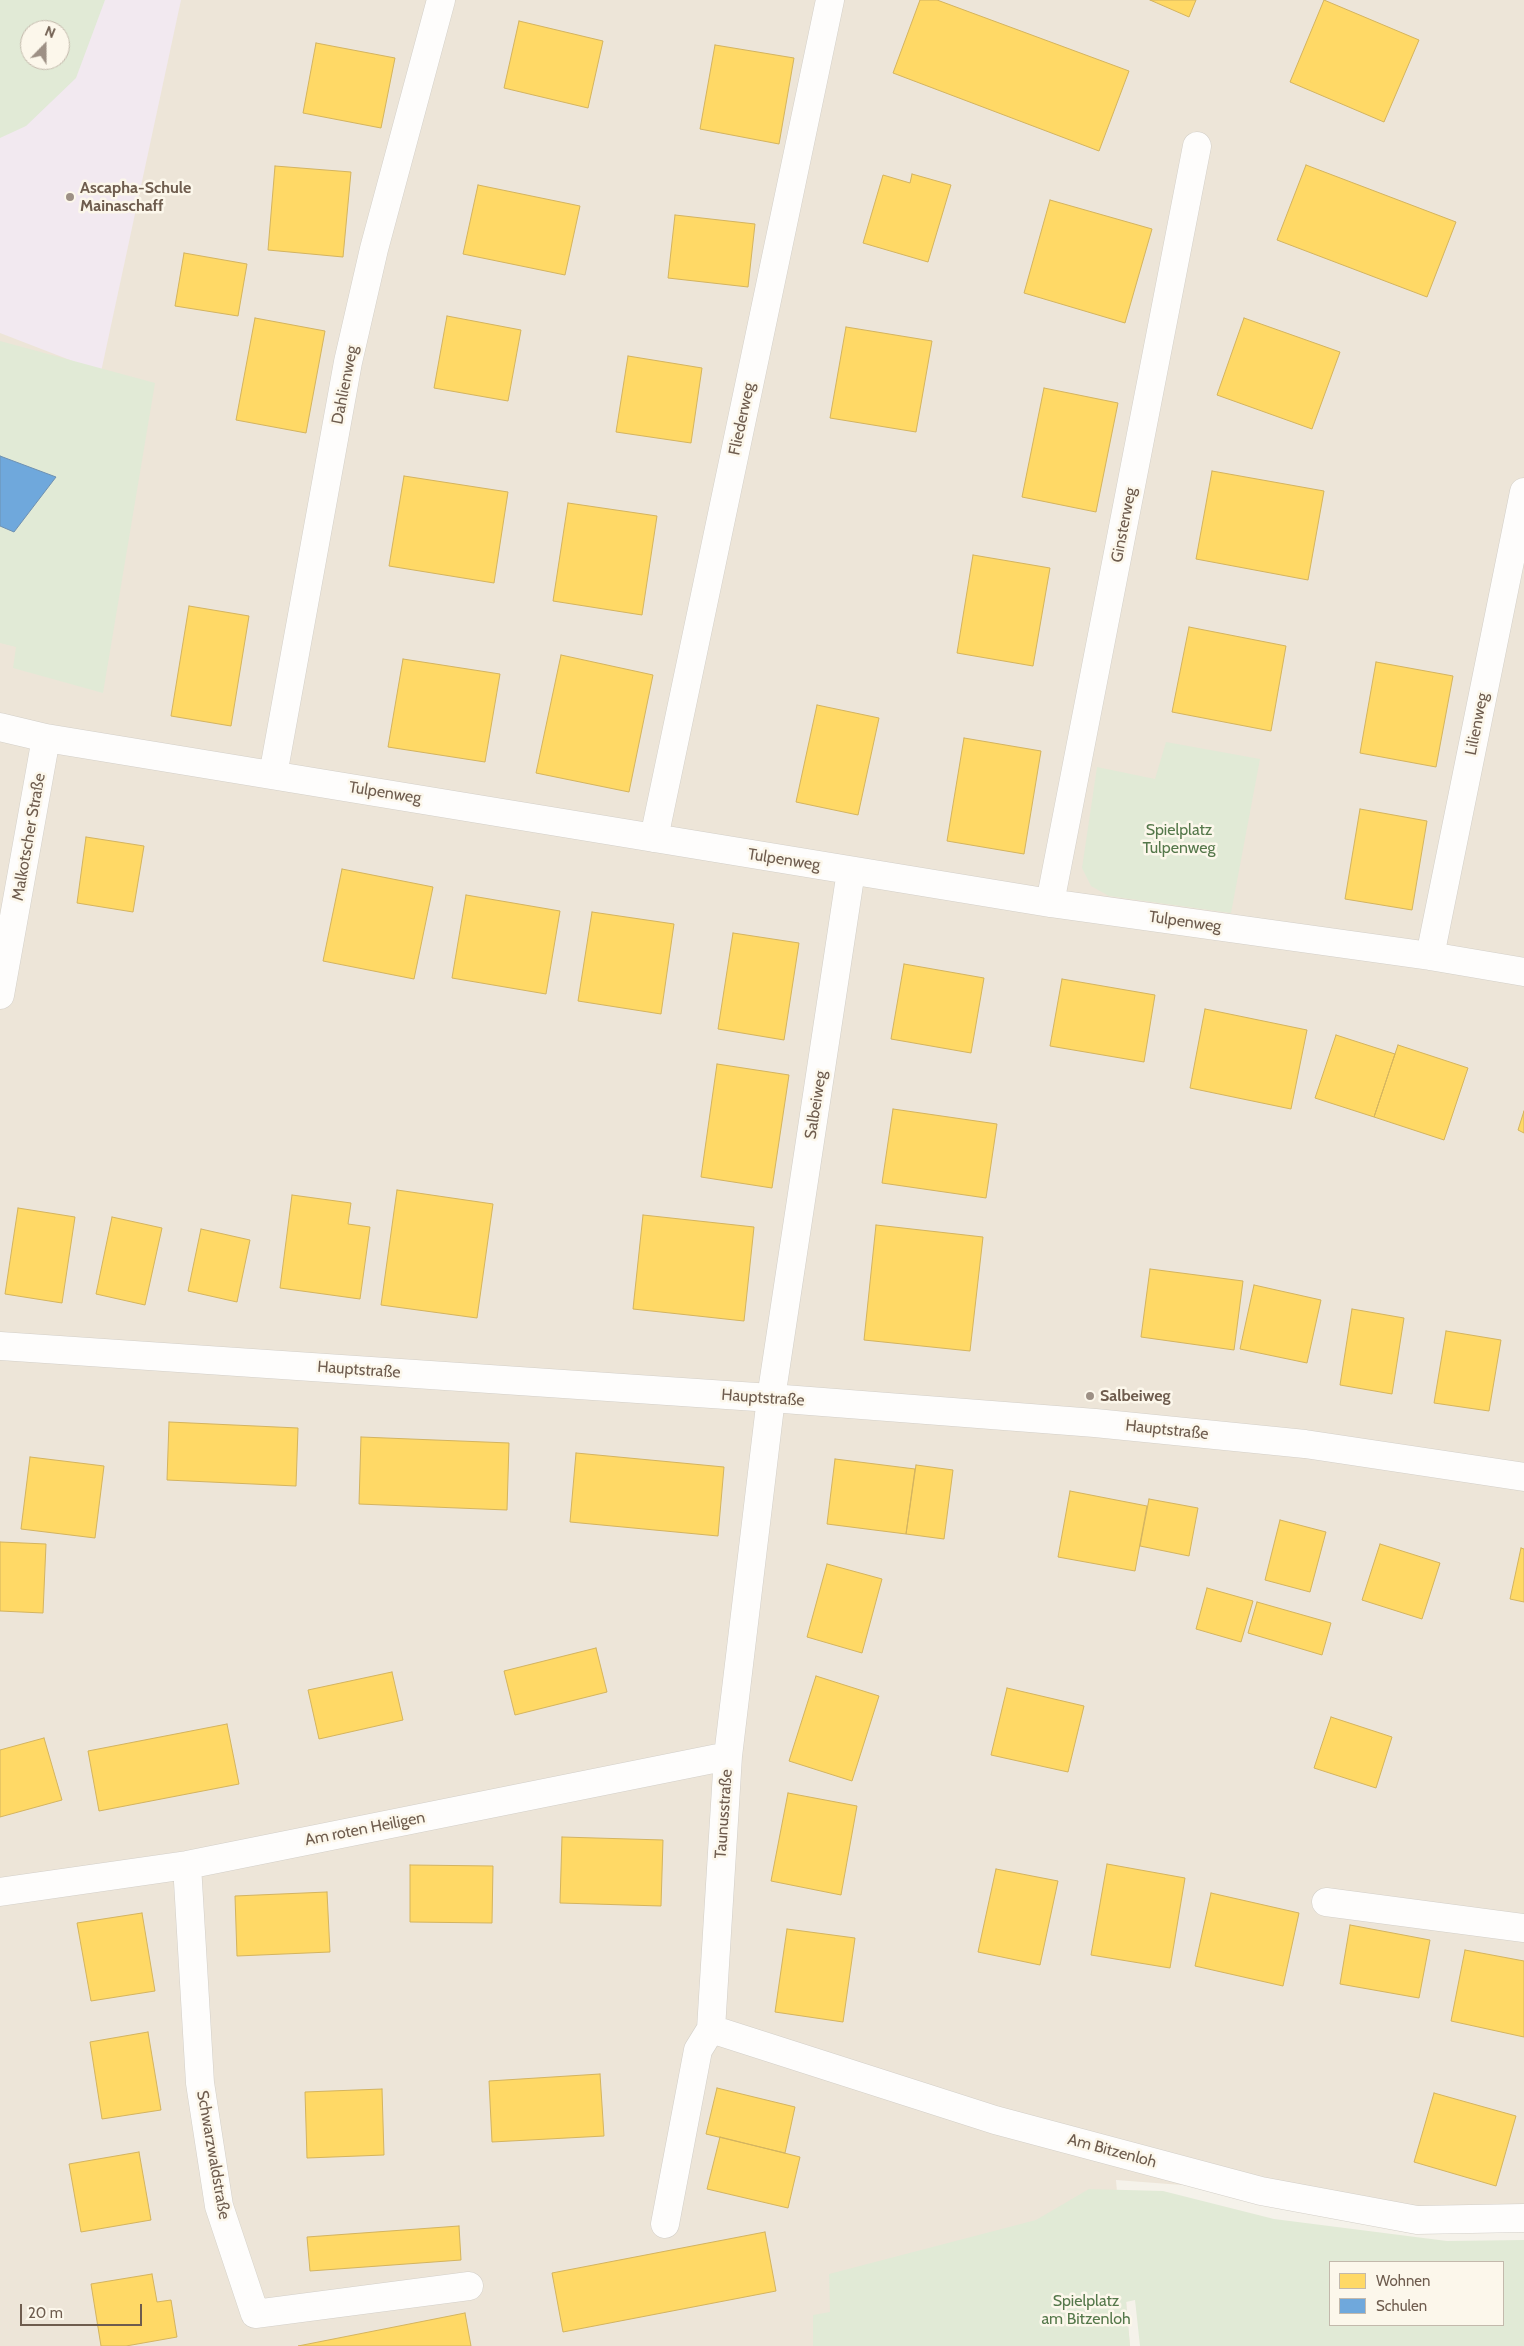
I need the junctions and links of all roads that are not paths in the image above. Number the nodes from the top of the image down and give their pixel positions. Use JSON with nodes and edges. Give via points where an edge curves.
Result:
{"nodes":[{"id":1,"x":441,"y":0,"type":"edge"},
{"id":2,"x":830,"y":0,"type":"edge"},
{"id":3,"x":1197,"y":146,"type":"dead end"},
{"id":4,"x":1524,"y":492,"type":"edge"},
{"id":5,"x":0,"y":727,"type":"edge"},
{"id":6,"x":46,"y":738,"type":"junction"},
{"id":7,"x":273,"y":775,"type":"junction"},
{"id":8,"x":654,"y":838,"type":"junction"},
{"id":9,"x":851,"y":870,"type":"junction"},
{"id":10,"x":1050,"y":903,"type":"junction"},
{"id":11,"x":1430,"y":956,"type":"junction"},
{"id":12,"x":1524,"y":972,"type":"edge"},
{"id":13,"x":0,"y":995,"type":"edge"},
{"id":14,"x":0,"y":1346,"type":"edge"},
{"id":15,"x":771,"y":1398,"type":"junction"},
{"id":16,"x":1524,"y":1477,"type":"edge"},
{"id":17,"x":728,"y":1756,"type":"junction"},
{"id":18,"x":187,"y":1865,"type":"junction"},
{"id":19,"x":0,"y":1892,"type":"edge"},
{"id":20,"x":1326,"y":1902,"type":"dead end"},
{"id":21,"x":1524,"y":1928,"type":"edge"},
{"id":22,"x":711,"y":2029,"type":"junction"},
{"id":23,"x":1524,"y":2218,"type":"edge"},
{"id":24,"x":665,"y":2224,"type":"dead end"},
{"id":25,"x":469,"y":2286,"type":"dead end"}],
"edges":[{"from":1,"to":7,"type":"street","name":"Dahlienweg","via":[[374,249],[348,362]]},
{"from":2,"to":8,"type":"street","name":"Fliederweg"},
{"from":3,"to":10,"type":"street","name":"Ginsterweg"},
{"from":4,"to":11,"type":"street","name":"Lilienweg"},
{"from":5,"to":6,"type":"street","name":"Tulpenweg"},
{"from":6,"to":7,"type":"street","name":"Tulpenweg"},
{"from":6,"to":13,"type":"street","name":"Malkotscher Straße"},
{"from":7,"to":8,"type":"street","name":"Tulpenweg"},
{"from":8,"to":9,"type":"street","name":"Tulpenweg"},
{"from":9,"to":10,"type":"street","name":"Tulpenweg"},
{"from":9,"to":15,"type":"street","name":"Salbeiweg"},
{"from":10,"to":11,"type":"street","name":"Tulpenweg"},
{"from":11,"to":12,"type":"street","name":"Tulpenweg"},
{"from":14,"to":15,"type":"street","name":"Hauptstraße"},
{"from":15,"to":16,"type":"street","name":"Hauptstraße","via":[[1095,1423],[1286,1442]]},
{"from":15,"to":17,"type":"street","name":"Taunusstraße"},
{"from":17,"to":18,"type":"street","name":"Am roten Heiligen"},
{"from":17,"to":22,"type":"street","name":"Taunusstraße"},
{"from":18,"to":19,"type":"street","name":"Am roten Heiligen"},
{"from":18,"to":25,"type":"street","name":"Schwarzwaldstraße","via":[[200,2083],[219,2206],[255,2314]]},
{"from":20,"to":21,"type":"street"},
{"from":22,"to":23,"type":"street","name":"Am Bitzenloh","via":[[995,2120],[1261,2191],[1417,2220]]},
{"from":22,"to":24,"type":"street","name":"Taunusstraße","via":[[698,2050]]}]}
